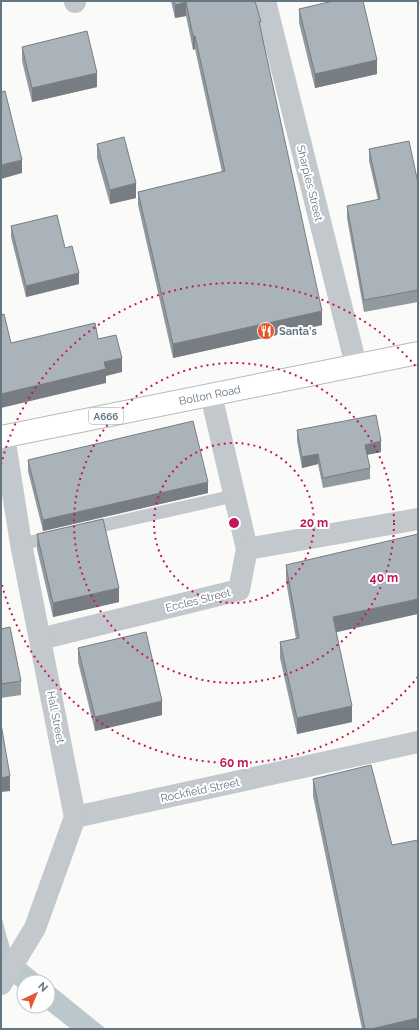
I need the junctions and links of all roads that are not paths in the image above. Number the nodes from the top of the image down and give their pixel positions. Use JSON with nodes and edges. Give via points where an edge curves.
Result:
{"nodes":[{"id":1,"x":265,"y":1,"type":"edge"},
{"id":2,"x":418,"y":353,"type":"edge"},
{"id":3,"x":356,"y":365,"type":"junction"},
{"id":4,"x":210,"y":395,"type":"junction"},
{"id":5,"x":3,"y":436,"type":"edge"},
{"id":6,"x":233,"y":496,"type":"junction"},
{"id":7,"x":418,"y":519,"type":"edge"},
{"id":8,"x":21,"y":544,"type":"junction"},
{"id":9,"x":247,"y":549,"type":"junction"},
{"id":10,"x":40,"y":639,"type":"junction"},
{"id":11,"x":418,"y":742,"type":"edge"},
{"id":12,"x":75,"y":817,"type":"junction"},
{"id":13,"x":1,"y":984,"type":"edge"}],
"edges":[{"from":1,"to":3,"type":"street","name":"Sharples Street"},
{"from":2,"to":3,"type":"highway","name":"Bolton Road","number":"A666"},
{"from":3,"to":4,"type":"highway","name":"Bolton Road","number":"A666"},
{"from":4,"to":5,"type":"highway","name":"Bolton Road","number":"A666"},
{"from":4,"to":6,"type":"street"},
{"from":5,"to":8,"type":"street","name":"Hall Street"},
{"from":6,"to":8,"type":"lane"},
{"from":6,"to":9,"type":"street"},
{"from":7,"to":9,"type":"street"},
{"from":8,"to":10,"type":"street","name":"Hall Street"},
{"from":9,"to":10,"type":"street","name":"Eccles Street","via":[[239,590]]},
{"from":10,"to":12,"type":"street","name":"Hall Street"},
{"from":11,"to":12,"type":"street","name":"Rockfield Street"},
{"from":12,"to":13,"type":"street","via":[[35,928]]}]}
